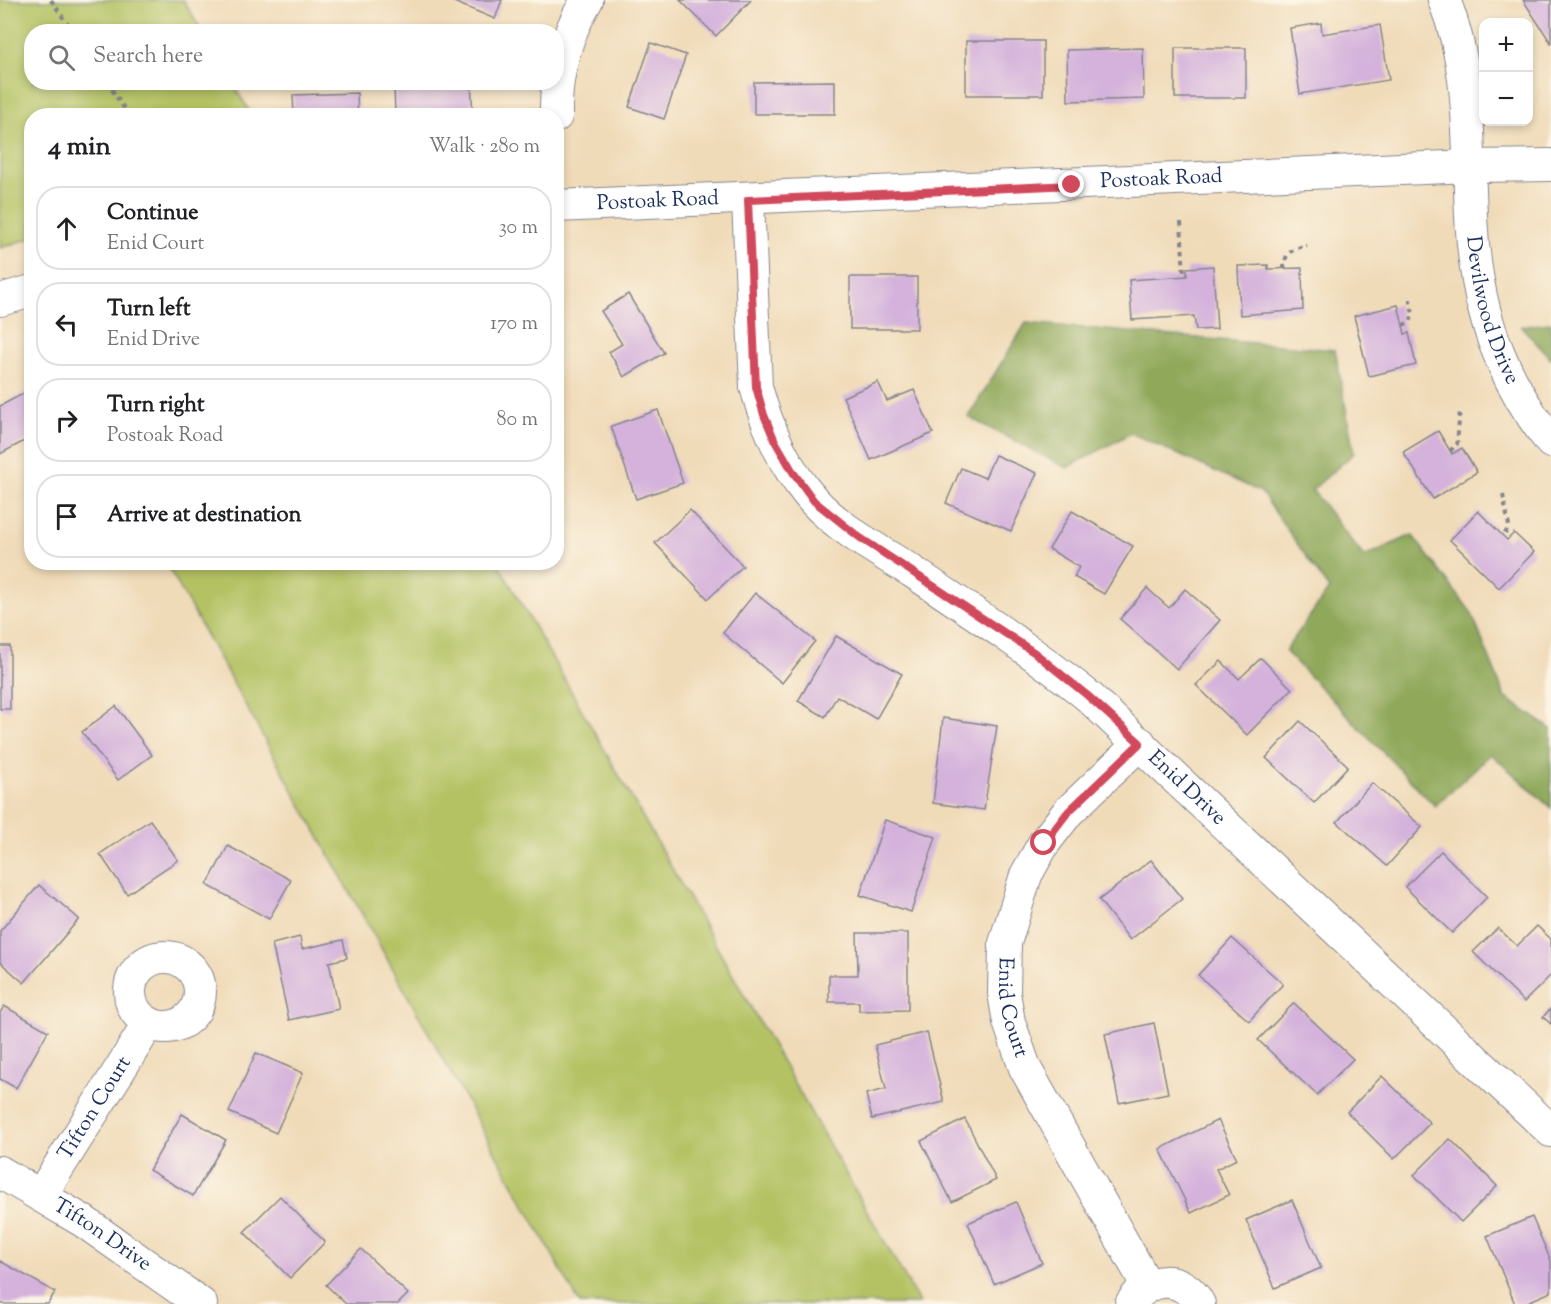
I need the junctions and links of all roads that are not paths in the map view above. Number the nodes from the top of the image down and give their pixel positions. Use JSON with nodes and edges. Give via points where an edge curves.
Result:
{"nodes":[{"id":1,"x":587,"y":0,"type":"edge"},
{"id":2,"x":1444,"y":0,"type":"edge"},
{"id":3,"x":564,"y":56,"type":"edge"},
{"id":4,"x":556,"y":90,"type":"edge"},
{"id":5,"x":556,"y":108,"type":"edge"},
{"id":6,"x":1551,"y":165,"type":"edge"},
{"id":7,"x":1471,"y":166,"type":"junction"},
{"id":8,"x":748,"y":200,"type":"junction"},
{"id":9,"x":564,"y":206,"type":"edge"},
{"id":10,"x":24,"y":293,"type":"edge"},
{"id":11,"x":0,"y":300,"type":"edge"},
{"id":12,"x":1551,"y":442,"type":"edge"},
{"id":13,"x":1140,"y":743,"type":"junction"},
{"id":14,"x":149,"y":1023,"type":"dead end"},
{"id":15,"x":1551,"y":1131,"type":"edge"},
{"id":16,"x":0,"y":1172,"type":"edge"},
{"id":17,"x":41,"y":1195,"type":"junction"},
{"id":18,"x":1139,"y":1295,"type":"edge"},
{"id":19,"x":201,"y":1304,"type":"edge"},
{"id":20,"x":1199,"y":1304,"type":"edge"}],
"edges":[{"from":1,"to":3,"type":"street","via":[[568,38]]},
{"from":2,"to":7,"type":"street","name":"Devilwood Drive","via":[[1459,44],[1465,79]]},
{"from":4,"to":5,"type":"street"},
{"from":6,"to":7,"type":"street","name":"Postoak Road"},
{"from":7,"to":8,"type":"street","name":"Postoak Road"},
{"from":7,"to":12,"type":"street","name":"Devilwood Drive","via":[[1477,280],[1485,314],[1510,380]]},
{"from":8,"to":9,"type":"street","name":"Postoak Road"},
{"from":8,"to":13,"type":"street","name":"Enid Drive","via":[[756,387],[764,415],[793,472],[814,501],[859,537],[1035,653]]},
{"from":10,"to":11,"type":"street"},
{"from":13,"to":15,"type":"street","name":"Enid Drive"},
{"from":13,"to":18,"type":"street","name":"Enid Court","via":[[1068,812],[1026,875],[1005,943],[1004,993],[1009,1022],[1025,1068]]},
{"from":14,"to":17,"type":"street","name":"Tifton Court"},
{"from":16,"to":17,"type":"street","name":"Tifton Drive"},
{"from":17,"to":19,"type":"street","name":"Tifton Drive"},
{"from":18,"to":20,"type":"street","name":"Enid Court","via":[[1171,1281],[1183,1285]]}]}
